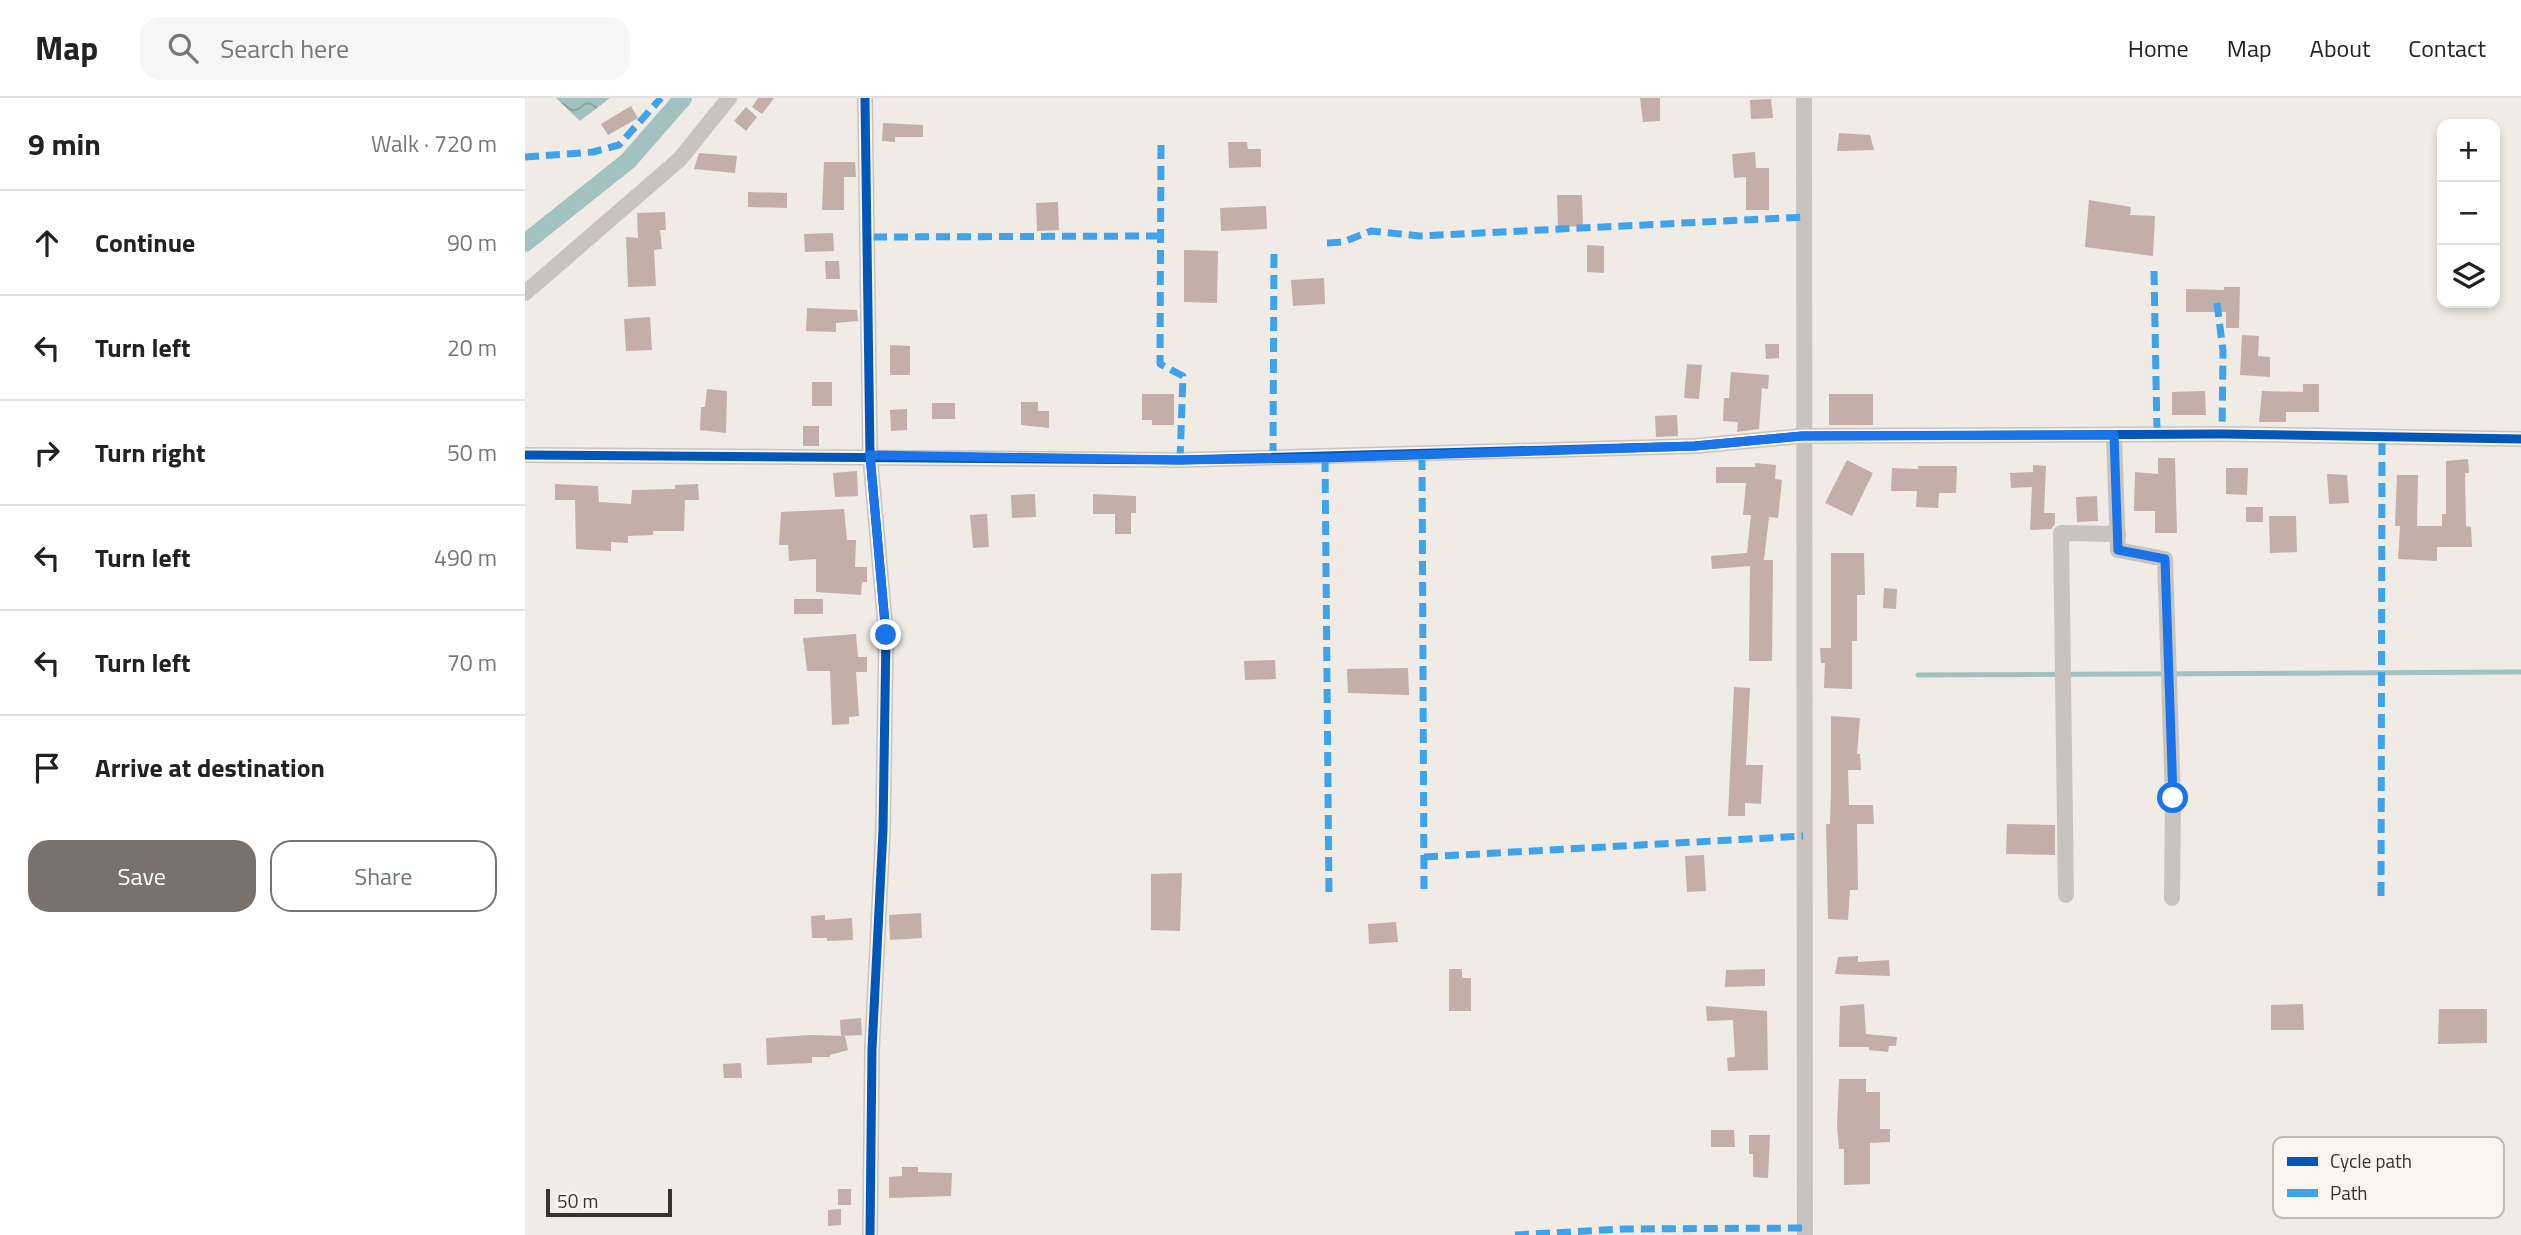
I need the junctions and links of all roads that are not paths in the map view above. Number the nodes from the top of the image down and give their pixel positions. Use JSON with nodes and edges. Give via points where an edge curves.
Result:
{"nodes":[{"id":1,"x":729,"y":98,"type":"edge"},
{"id":2,"x":865,"y":98,"type":"edge"},
{"id":3,"x":1804,"y":98,"type":"edge"},
{"id":4,"x":525,"y":293,"type":"edge"},
{"id":5,"x":2114,"y":435,"type":"junction"},
{"id":6,"x":1802,"y":436,"type":"junction"},
{"id":7,"x":2521,"y":439,"type":"edge"},
{"id":8,"x":525,"y":455,"type":"edge"},
{"id":9,"x":870,"y":455,"type":"junction"},
{"id":10,"x":2118,"y":534,"type":"junction"},
{"id":11,"x":2066,"y":895,"type":"dead end"},
{"id":12,"x":2172,"y":898,"type":"dead end"},
{"id":13,"x":870,"y":1235,"type":"edge"},
{"id":14,"x":1805,"y":1235,"type":"edge"}],
"edges":[{"from":1,"to":4,"type":"street","via":[[680,159]]},
{"from":2,"to":9,"type":"street"},
{"from":3,"to":6,"type":"street"},
{"from":5,"to":6,"type":"street"},
{"from":5,"to":7,"type":"street"},
{"from":5,"to":10,"type":"street"},
{"from":6,"to":9,"type":"street","via":[[1695,446],[1394,456],[1180,460]]},
{"from":6,"to":14,"type":"street"},
{"from":8,"to":9,"type":"street"},
{"from":9,"to":13,"type":"street","via":[[886,635]]},
{"from":10,"to":11,"type":"street","via":[[2061,534]]},
{"from":10,"to":12,"type":"street","via":[[2118,550],[2165,559]]}]}
